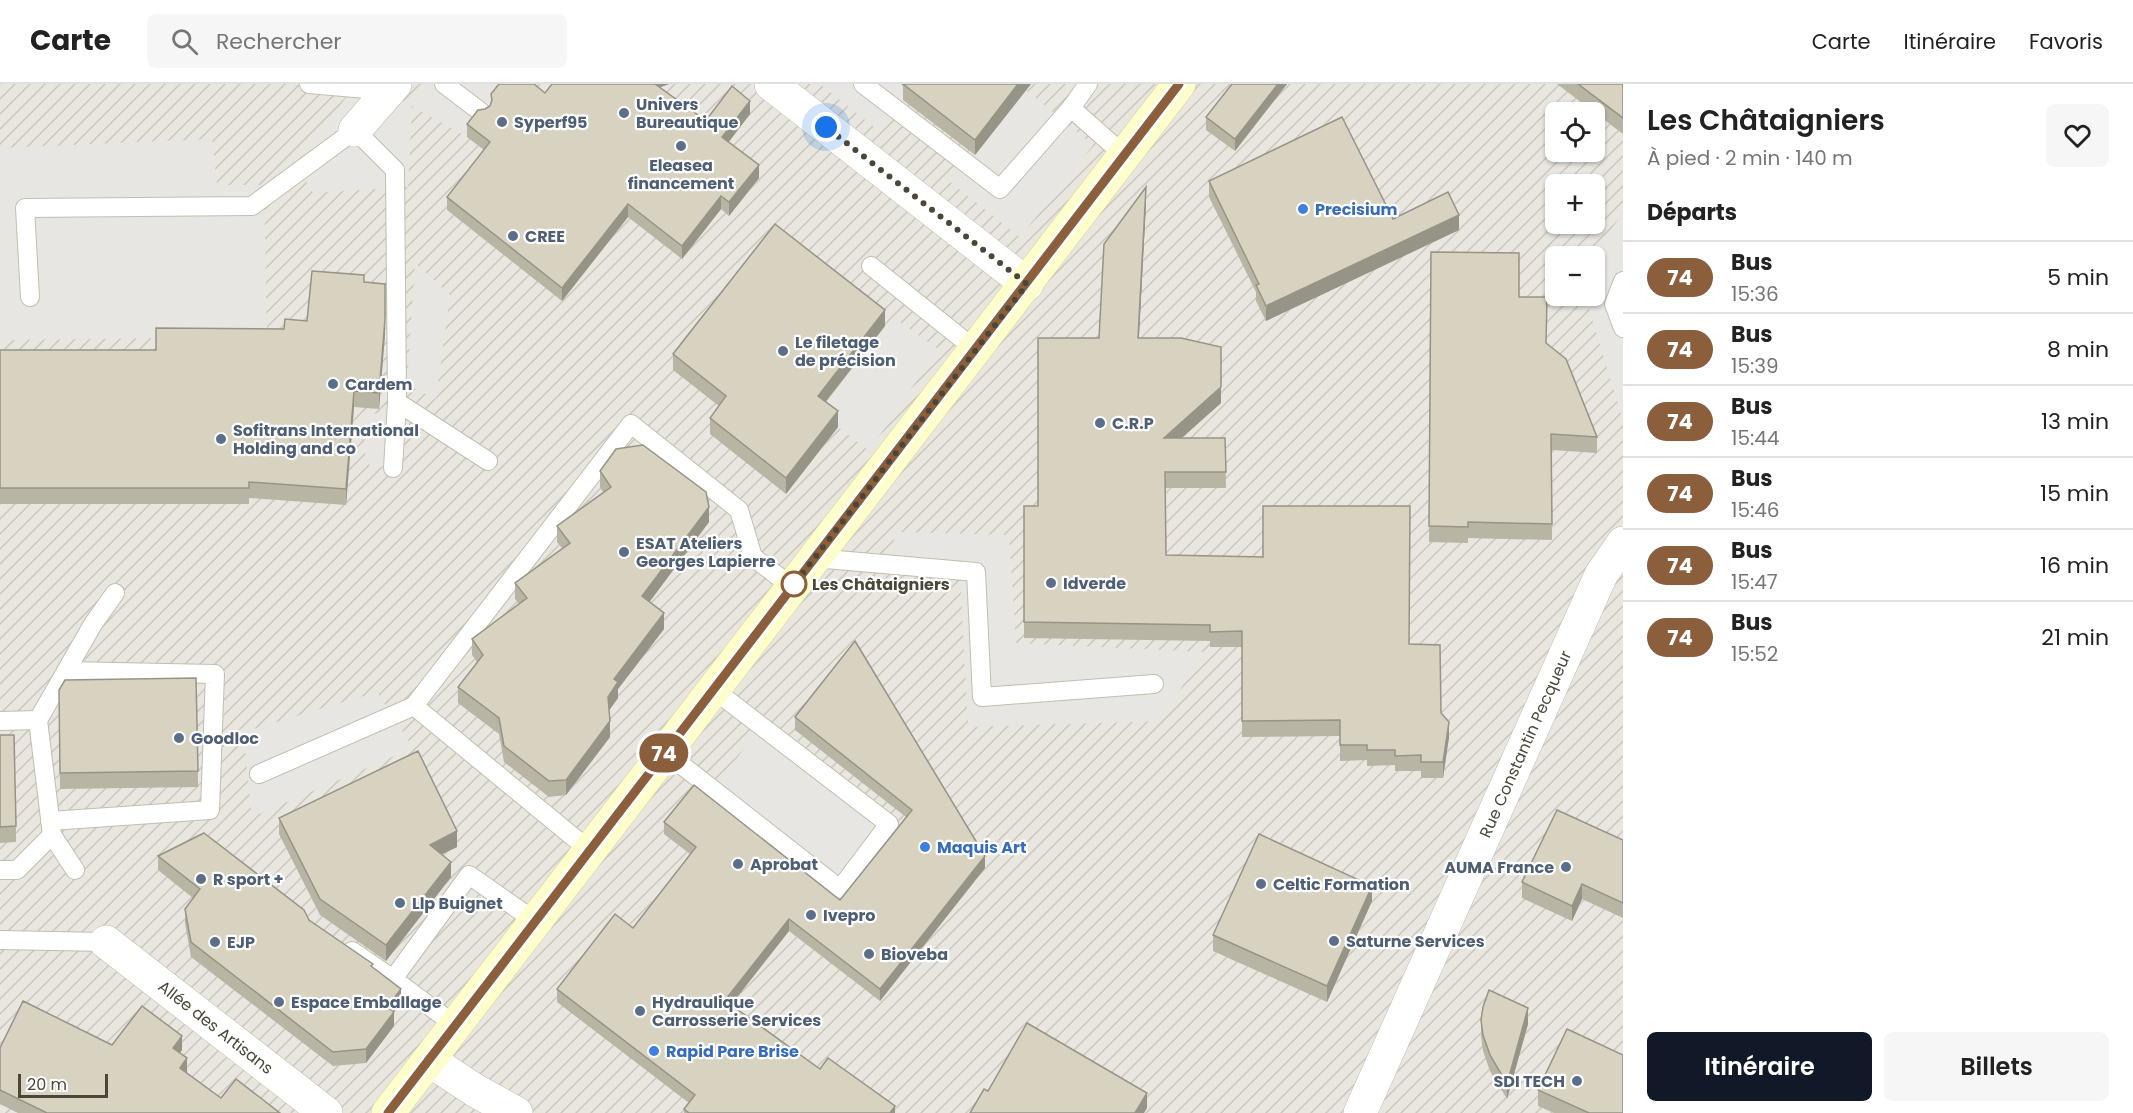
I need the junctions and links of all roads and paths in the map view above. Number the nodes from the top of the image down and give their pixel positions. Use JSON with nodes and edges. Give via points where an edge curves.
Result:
{"nodes":[{"id":1,"x":309,"y":84,"type":"edge"},
{"id":2,"x":444,"y":84,"type":"edge"},
{"id":3,"x":771,"y":84,"type":"edge"},
{"id":4,"x":863,"y":84,"type":"edge"},
{"id":5,"x":1088,"y":84,"type":"edge"},
{"id":6,"x":1179,"y":84,"type":"edge"},
{"id":7,"x":392,"y":88,"type":"edge"},
{"id":8,"x":1071,"y":108,"type":"junction"},
{"id":9,"x":481,"y":111,"type":"edge"},
{"id":10,"x":356,"y":130,"type":"junction"},
{"id":11,"x":1124,"y":155,"type":"junction"},
{"id":12,"x":871,"y":266,"type":"dead end"},
{"id":13,"x":1623,"y":281,"type":"edge"},
{"id":14,"x":1027,"y":284,"type":"junction"},
{"id":15,"x":30,"y":297,"type":"dead end"},
{"id":16,"x":1623,"y":328,"type":"edge"},
{"id":17,"x":976,"y":350,"type":"junction"},
{"id":18,"x":398,"y":402,"type":"junction"},
{"id":19,"x":488,"y":461,"type":"dead end"},
{"id":20,"x":393,"y":468,"type":"dead end"},
{"id":21,"x":1623,"y":543,"type":"edge"},
{"id":22,"x":814,"y":558,"type":"junction"},
{"id":23,"x":792,"y":587,"type":"junction"},
{"id":24,"x":115,"y":593,"type":"dead end"},
{"id":25,"x":66,"y":671,"type":"junction"},
{"id":26,"x":1154,"y":684,"type":"dead end"},
{"id":27,"x":713,"y":689,"type":"junction"},
{"id":28,"x":414,"y":706,"type":"junction"},
{"id":29,"x":38,"y":720,"type":"junction"},
{"id":30,"x":0,"y":721,"type":"edge"},
{"id":31,"x":665,"y":752,"type":"junction"},
{"id":32,"x":259,"y":774,"type":"dead end"},
{"id":33,"x":51,"y":828,"type":"junction"},
{"id":34,"x":589,"y":850,"type":"junction"},
{"id":35,"x":0,"y":870,"type":"edge"},
{"id":36,"x":75,"y":870,"type":"dead end"},
{"id":37,"x":535,"y":921,"type":"junction"},
{"id":38,"x":334,"y":938,"type":"edge"},
{"id":39,"x":0,"y":940,"type":"edge"},
{"id":40,"x":106,"y":942,"type":"joint"},
{"id":41,"x":393,"y":979,"type":"junction"},
{"id":42,"x":455,"y":1025,"type":"junction"},
{"id":43,"x":429,"y":1060,"type":"junction"},
{"id":44,"x":326,"y":1113,"type":"edge"},
{"id":45,"x":388,"y":1113,"type":"edge"},
{"id":46,"x":516,"y":1113,"type":"edge"},
{"id":47,"x":1360,"y":1113,"type":"edge"}],
"edges":[{"from":1,"to":7,"type":"lane"},
{"from":2,"to":9,"type":"lane"},
{"from":3,"to":14,"type":"street"},
{"from":4,"to":8,"type":"lane","via":[[1000,189]]},
{"from":5,"to":8,"type":"lane"},
{"from":6,"to":11,"type":"street"},
{"from":7,"to":10,"type":"street"},
{"from":8,"to":11,"type":"lane"},
{"from":10,"to":15,"type":"lane","via":[[252,206],[25,208]]},
{"from":10,"to":18,"type":"lane","via":[[396,170]]},
{"from":11,"to":14,"type":"street"},
{"from":12,"to":17,"type":"lane"},
{"from":13,"to":16,"type":"lane","via":[[1614,304]]},
{"from":14,"to":17,"type":"street"},
{"from":17,"to":22,"type":"street"},
{"from":18,"to":19,"type":"lane"},
{"from":18,"to":20,"type":"lane"},
{"from":21,"to":47,"type":"street","name":"Rue Constantin Pecqueur","via":[[1601,576]]},
{"from":22,"to":23,"type":"street"},
{"from":22,"to":26,"type":"lane","via":[[976,572],[982,697]]},
{"from":23,"to":27,"type":"street"},
{"from":23,"to":28,"type":"lane","via":[[753,557],[739,510],[631,424]]},
{"from":24,"to":25,"type":"lane"},
{"from":25,"to":29,"type":"lane"},
{"from":25,"to":33,"type":"lane","via":[[214,674],[210,810]]},
{"from":27,"to":31,"type":"street"},
{"from":27,"to":31,"type":"lane","via":[[889,824],[840,889]]},
{"from":28,"to":32,"type":"lane"},
{"from":28,"to":34,"type":"lane"},
{"from":29,"to":30,"type":"lane"},
{"from":29,"to":33,"type":"lane"},
{"from":31,"to":34,"type":"street"},
{"from":33,"to":35,"type":"lane","via":[[17,870]]},
{"from":33,"to":36,"type":"lane"},
{"from":34,"to":37,"type":"street"},
{"from":37,"to":41,"type":"lane","via":[[469,875]]},
{"from":37,"to":42,"type":"street"},
{"from":38,"to":41,"type":"lane"},
{"from":39,"to":40,"type":"lane"},
{"from":40,"to":44,"type":"street","name":"Allée des Artisans"},
{"from":41,"to":42,"type":"lane"},
{"from":42,"to":43,"type":"street"},
{"from":43,"to":45,"type":"street"},
{"from":43,"to":46,"type":"street"}]}
